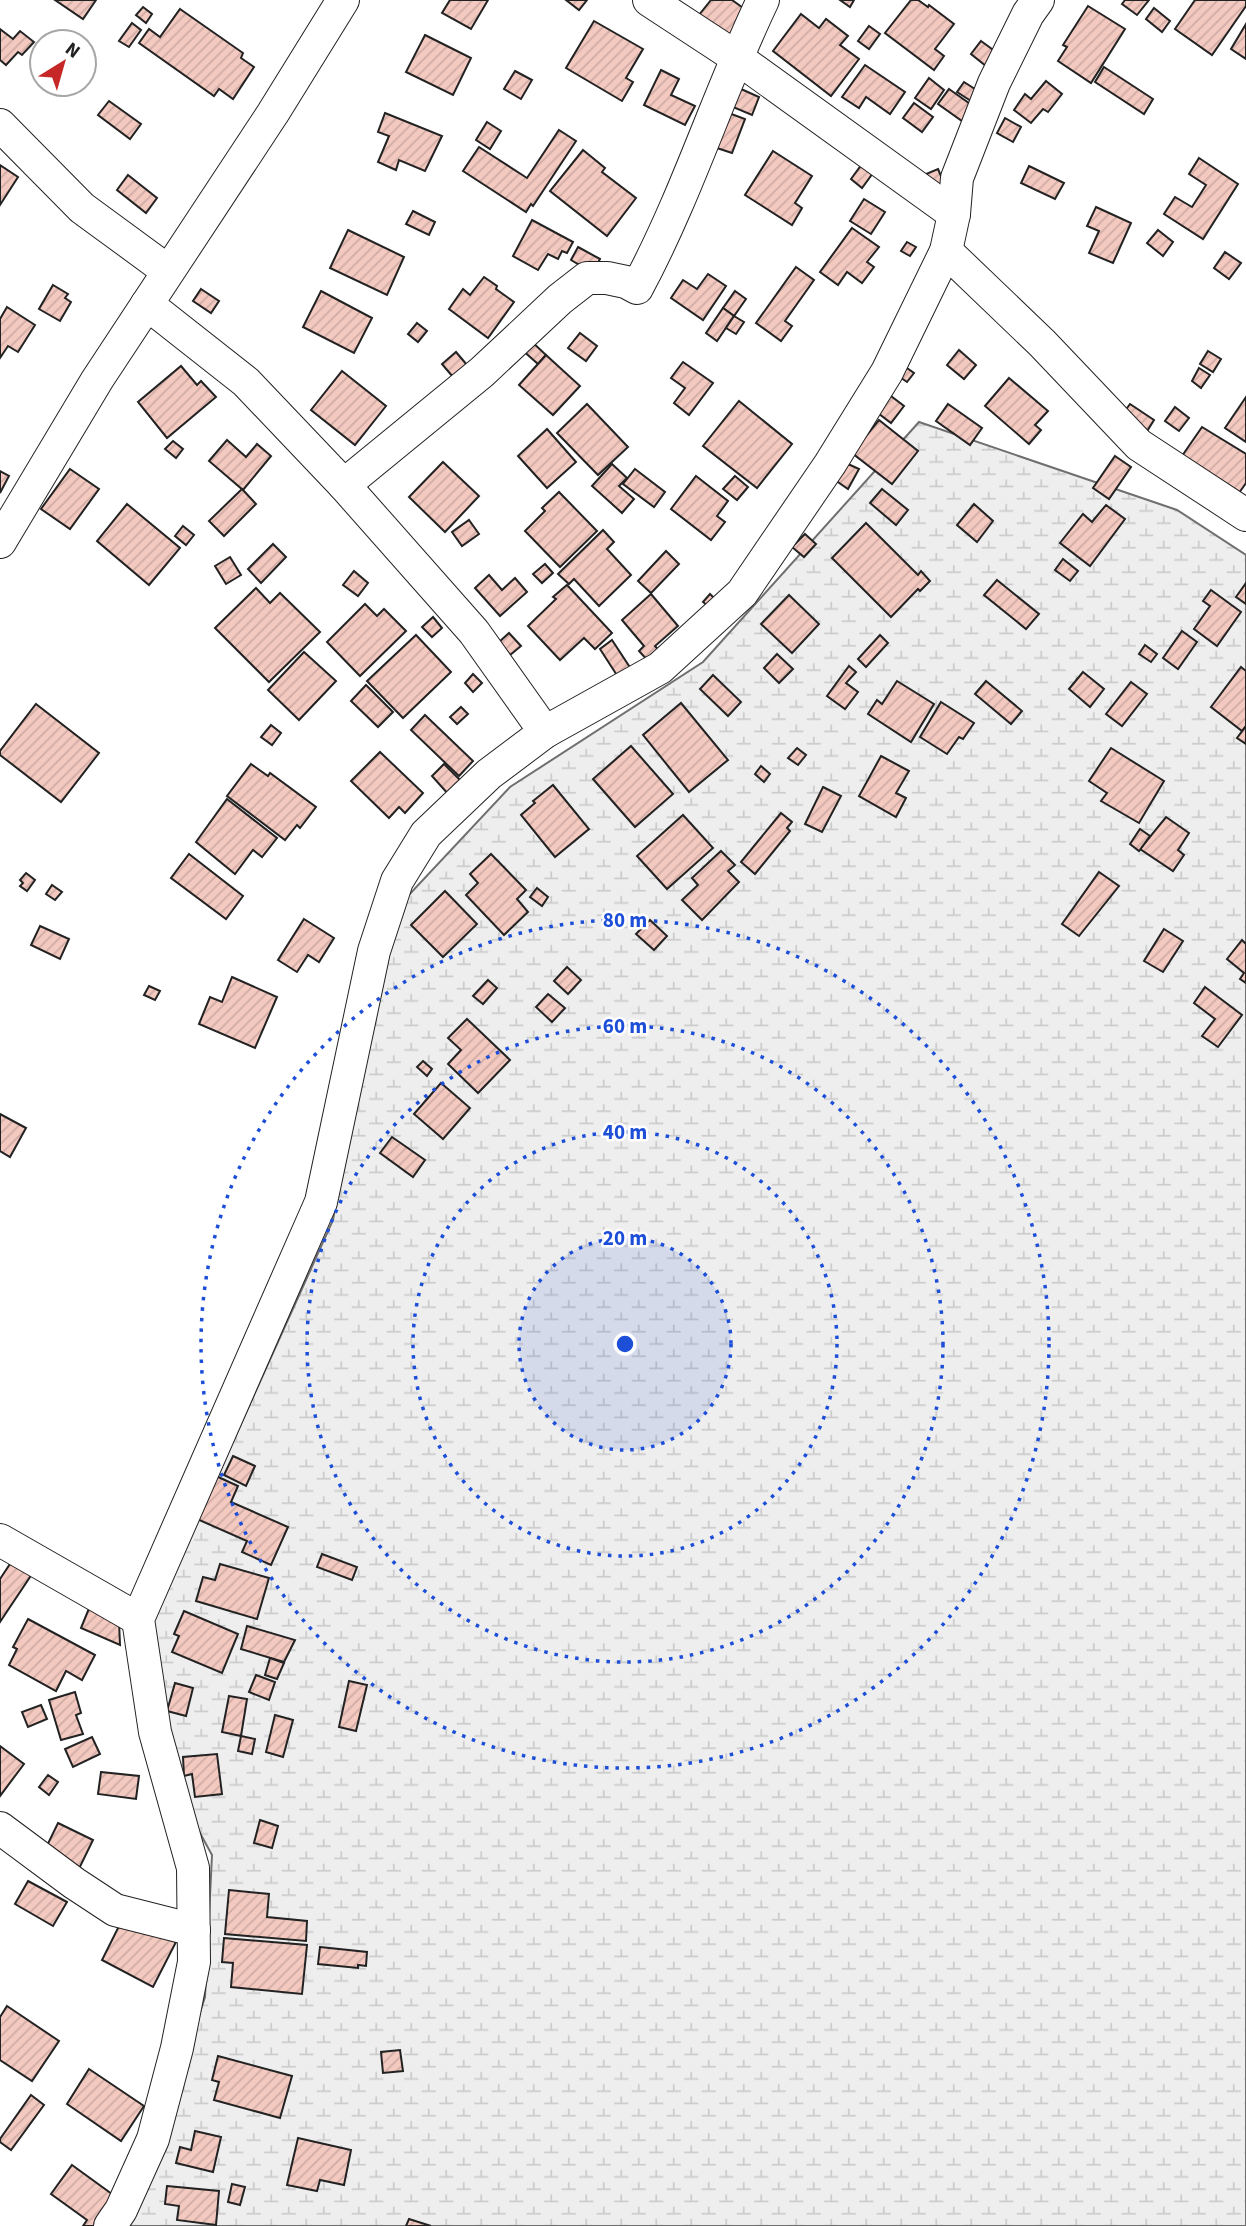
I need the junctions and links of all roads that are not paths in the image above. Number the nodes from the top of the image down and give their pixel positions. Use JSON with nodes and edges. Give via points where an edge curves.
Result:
{"nodes":[{"id":1,"x":344,"y":0,"type":"edge"},
{"id":2,"x":649,"y":0,"type":"edge"},
{"id":3,"x":763,"y":0,"type":"edge"},
{"id":4,"x":1038,"y":0,"type":"edge"},
{"id":5,"x":736,"y":57,"type":"junction"},
{"id":6,"x":0,"y":125,"type":"edge"},
{"id":7,"x":954,"y":215,"type":"junction"},
{"id":8,"x":946,"y":251,"type":"junction"},
{"id":9,"x":169,"y":271,"type":"junction"},
{"id":10,"x":147,"y":304,"type":"junction"},
{"id":11,"x":344,"y":485,"type":"junction"},
{"id":12,"x":1246,"y":515,"type":"edge"},
{"id":13,"x":0,"y":542,"type":"edge"},
{"id":14,"x":545,"y":732,"type":"junction"},
{"id":15,"x":0,"y":1541,"type":"edge"},
{"id":16,"x":138,"y":1619,"type":"junction"},
{"id":17,"x":0,"y":1828,"type":"edge"},
{"id":18,"x":194,"y":1930,"type":"junction"},
{"id":19,"x":110,"y":2226,"type":"edge"}],
"edges":[{"from":1,"to":9,"type":"street"},
{"from":2,"to":5,"type":"street"},
{"from":3,"to":5,"type":"street"},
{"from":4,"to":7,"type":"street","via":[[994,83],[957,178]]},
{"from":5,"to":7,"type":"street"},
{"from":5,"to":11,"type":"street","via":[[662,242],[637,288],[607,278],[587,278]]},
{"from":6,"to":9,"type":"street","via":[[82,208]]},
{"from":7,"to":8,"type":"street"},
{"from":8,"to":12,"type":"street","via":[[1139,445]]},
{"from":8,"to":14,"type":"street","via":[[887,372],[742,593],[660,668]]},
{"from":9,"to":10,"type":"street"},
{"from":10,"to":11,"type":"street","via":[[246,383]]},
{"from":10,"to":13,"type":"street"},
{"from":11,"to":14,"type":"street","via":[[474,632]]},
{"from":14,"to":16,"type":"street","via":[[489,774],[426,834],[397,881],[374,951],[321,1202]]},
{"from":15,"to":16,"type":"street"},
{"from":16,"to":18,"type":"street","via":[[155,1732],[192,1868]]},
{"from":17,"to":18,"type":"street","via":[[115,1910]]},
{"from":18,"to":19,"type":"street","via":[[194,1962],[180,2036],[153,2139]]}]}
